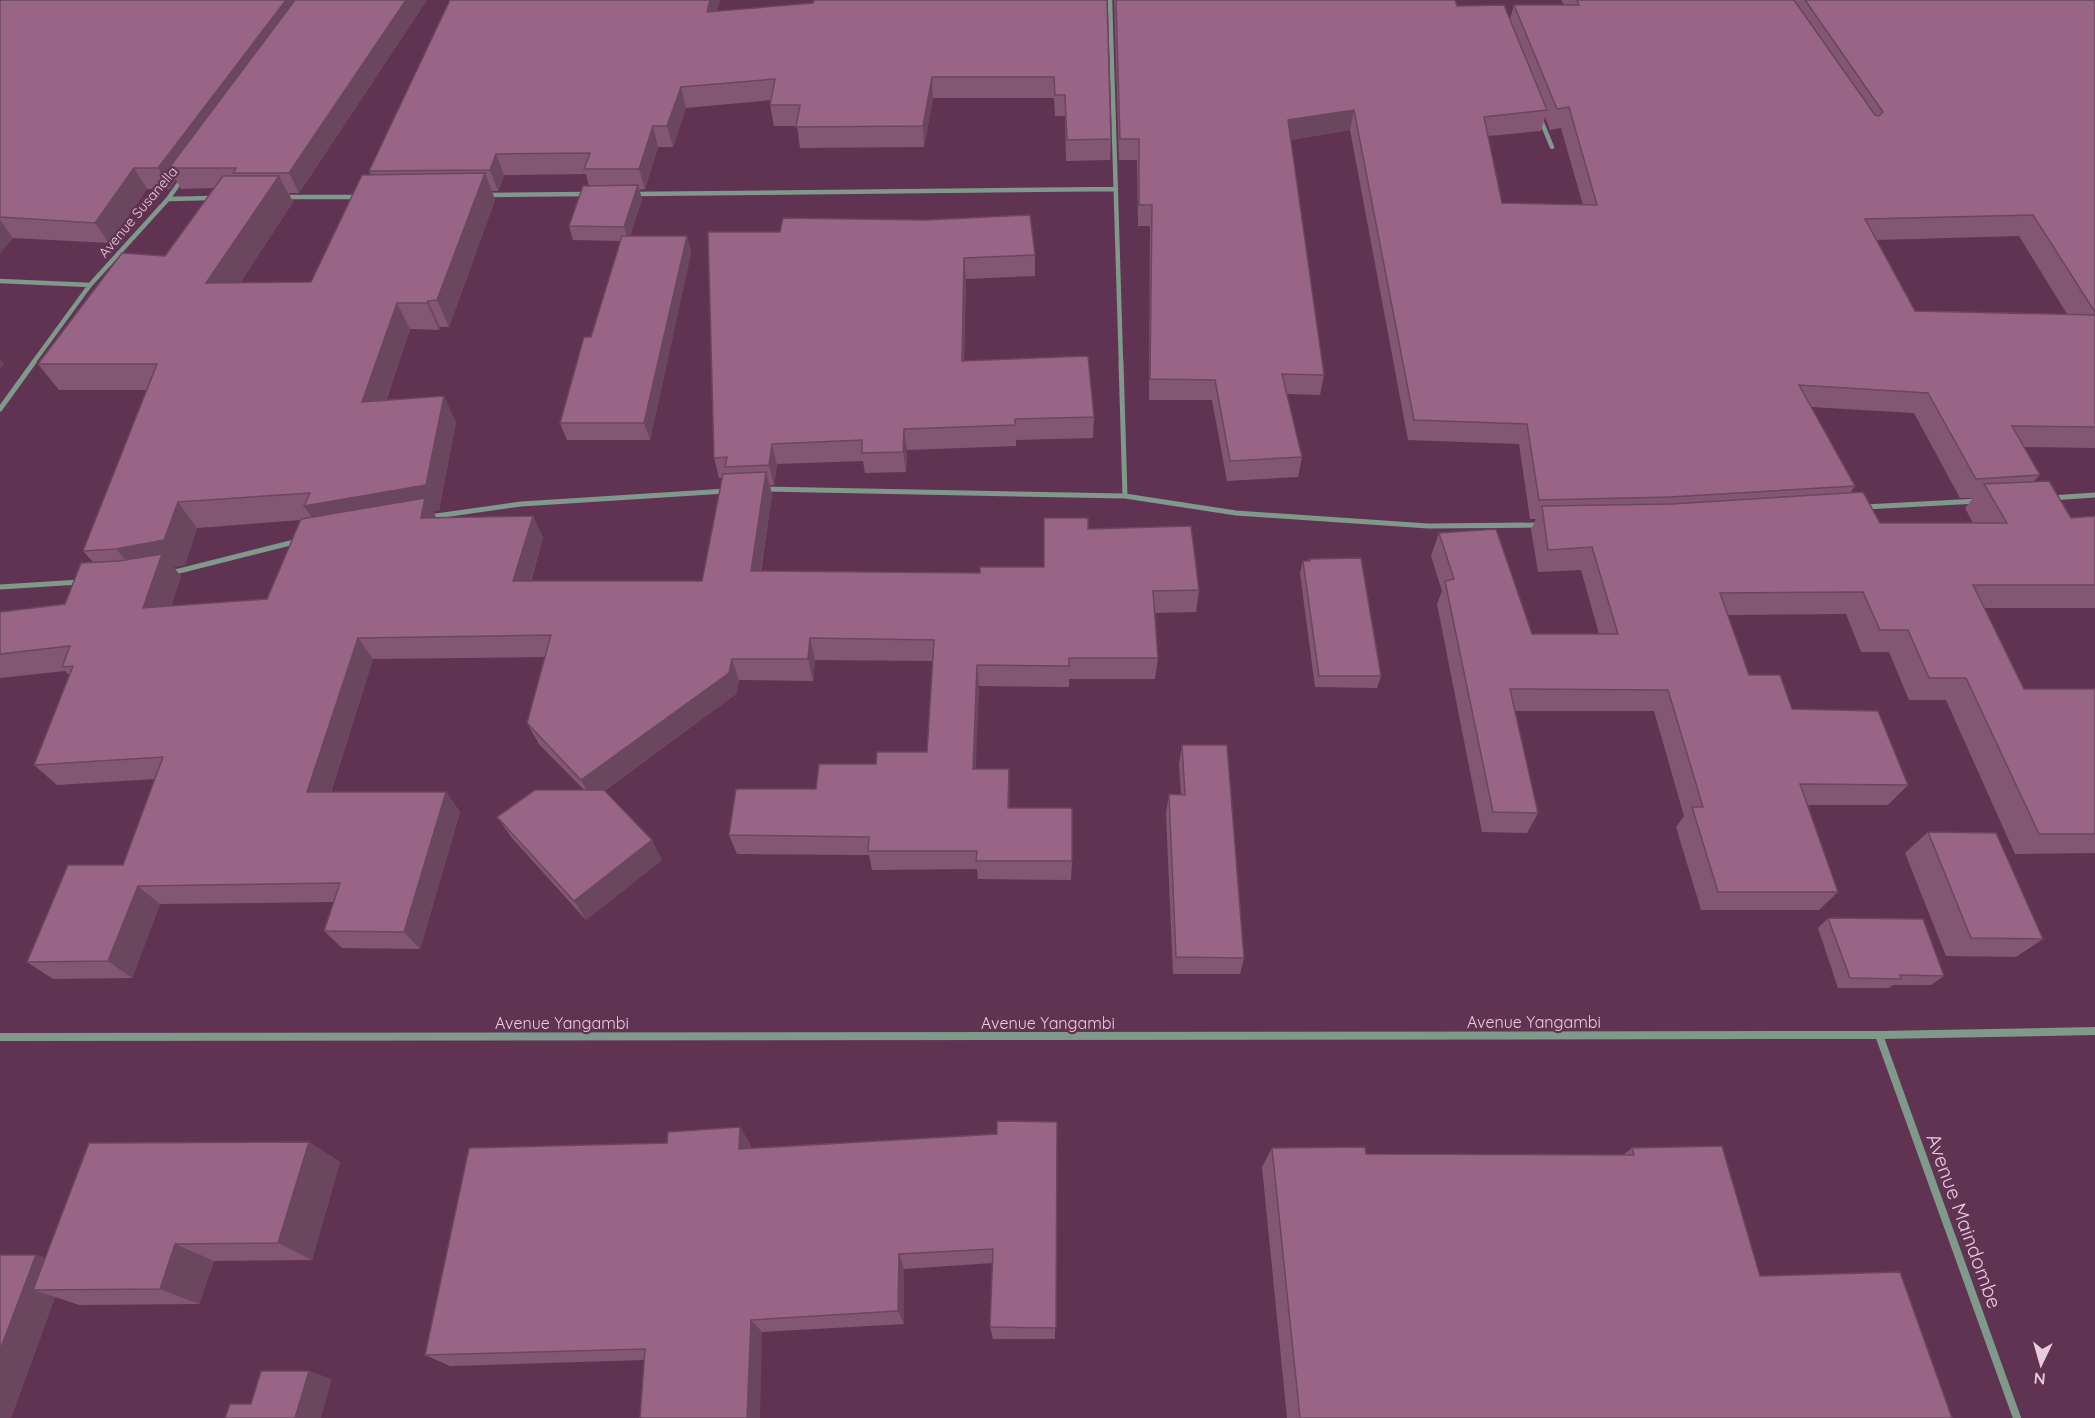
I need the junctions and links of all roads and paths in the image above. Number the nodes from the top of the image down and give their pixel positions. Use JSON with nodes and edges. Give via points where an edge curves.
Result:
{"nodes":[{"id":1,"x":1110,"y":0,"type":"edge"},
{"id":2,"x":1539,"y":116,"type":"edge"},
{"id":3,"x":1552,"y":147,"type":"dead end"},
{"id":4,"x":189,"y":170,"type":"edge"},
{"id":5,"x":1116,"y":189,"type":"junction"},
{"id":6,"x":595,"y":194,"type":"edge"},
{"id":7,"x":630,"y":194,"type":"edge"},
{"id":8,"x":476,"y":195,"type":"edge"},
{"id":9,"x":369,"y":196,"type":"edge"},
{"id":10,"x":274,"y":197,"type":"edge"},
{"id":11,"x":168,"y":198,"type":"junction"},
{"id":12,"x":215,"y":198,"type":"edge"},
{"id":13,"x":0,"y":281,"type":"edge"},
{"id":14,"x":90,"y":285,"type":"junction"},
{"id":15,"x":0,"y":409,"type":"edge"},
{"id":16,"x":759,"y":490,"type":"edge"},
{"id":17,"x":736,"y":491,"type":"edge"},
{"id":18,"x":2095,"y":495,"type":"edge"},
{"id":19,"x":1125,"y":496,"type":"junction"},
{"id":20,"x":2049,"y":498,"type":"edge"},
{"id":21,"x":1990,"y":501,"type":"edge"},
{"id":22,"x":1862,"y":508,"type":"edge"},
{"id":23,"x":419,"y":518,"type":"edge"},
{"id":24,"x":1544,"y":524,"type":"edge"},
{"id":25,"x":309,"y":538,"type":"edge"},
{"id":26,"x":167,"y":573,"type":"dead end"},
{"id":27,"x":92,"y":581,"type":"edge"},
{"id":28,"x":0,"y":587,"type":"edge"},
{"id":29,"x":2095,"y":1030,"type":"edge"},
{"id":30,"x":1879,"y":1035,"type":"junction"},
{"id":31,"x":0,"y":1037,"type":"edge"},
{"id":32,"x":2017,"y":1418,"type":"edge"}],
"edges":[{"from":1,"to":5,"type":"street"},
{"from":2,"to":3,"type":"street"},
{"from":4,"to":11,"type":"street","name":"Avenue Susanella"},
{"from":5,"to":7,"type":"street"},
{"from":5,"to":19,"type":"street"},
{"from":6,"to":8,"type":"street"},
{"from":9,"to":10,"type":"street"},
{"from":11,"to":12,"type":"street"},
{"from":11,"to":14,"type":"street","name":"Avenue Susanella"},
{"from":13,"to":14,"type":"street"},
{"from":14,"to":15,"type":"street","name":"Avenue Susanella"},
{"from":16,"to":19,"type":"street"},
{"from":17,"to":23,"type":"street","via":[[521,504]]},
{"from":18,"to":20,"type":"street"},
{"from":19,"to":24,"type":"street","via":[[1236,513],[1428,526]]},
{"from":21,"to":22,"type":"street"},
{"from":25,"to":26,"type":"street"},
{"from":27,"to":28,"type":"street"},
{"from":29,"to":30,"type":"street","name":"Avenue Yangambi"},
{"from":30,"to":31,"type":"street","name":"Avenue Yangambi"},
{"from":30,"to":32,"type":"street","name":"Avenue Maindombe"}]}
